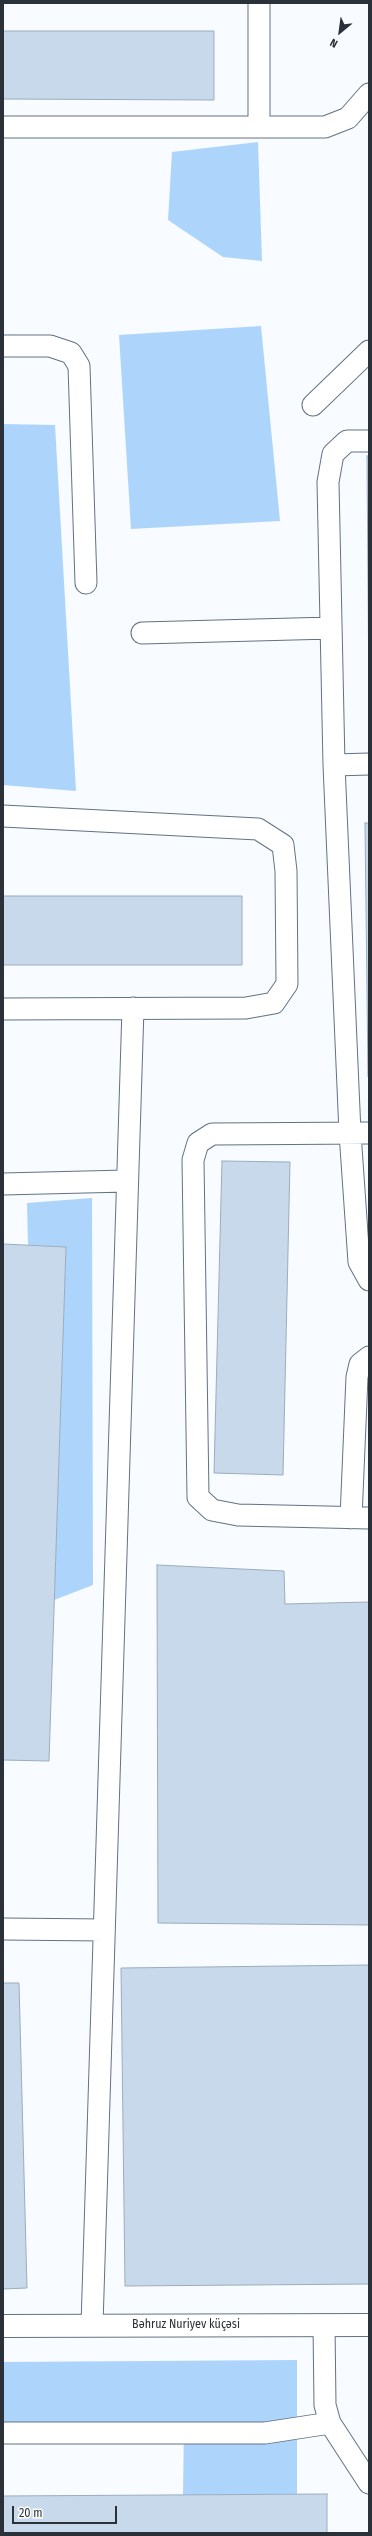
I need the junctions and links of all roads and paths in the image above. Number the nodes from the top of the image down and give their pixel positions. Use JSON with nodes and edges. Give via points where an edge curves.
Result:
{"nodes":[{"id":1,"x":260,"y":3,"type":"edge"},
{"id":2,"x":369,"y":94,"type":"edge"},
{"id":3,"x":3,"y":127,"type":"edge"},
{"id":4,"x":259,"y":127,"type":"junction"},
{"id":5,"x":3,"y":346,"type":"edge"},
{"id":6,"x":369,"y":351,"type":"edge"},
{"id":7,"x":313,"y":405,"type":"dead end"},
{"id":8,"x":369,"y":441,"type":"edge"},
{"id":9,"x":86,"y":583,"type":"dead end"},
{"id":10,"x":331,"y":628,"type":"junction"},
{"id":11,"x":142,"y":633,"type":"dead end"},
{"id":12,"x":369,"y":764,"type":"edge"},
{"id":13,"x":334,"y":765,"type":"junction"},
{"id":14,"x":3,"y":816,"type":"edge"},
{"id":15,"x":132,"y":1008,"type":"junction"},
{"id":16,"x":3,"y":1009,"type":"edge"},
{"id":17,"x":360,"y":1133,"type":"edge"},
{"id":18,"x":126,"y":1181,"type":"junction"},
{"id":19,"x":3,"y":1184,"type":"edge"},
{"id":20,"x":369,"y":1280,"type":"edge"},
{"id":21,"x":369,"y":1357,"type":"edge"},
{"id":22,"x":360,"y":1518,"type":"edge"},
{"id":23,"x":3,"y":1929,"type":"edge"},
{"id":24,"x":104,"y":1930,"type":"junction"},
{"id":25,"x":92,"y":2325,"type":"junction"},
{"id":26,"x":324,"y":2325,"type":"junction"},
{"id":27,"x":369,"y":2325,"type":"edge"},
{"id":28,"x":3,"y":2326,"type":"edge"},
{"id":29,"x":330,"y":2423,"type":"junction"},
{"id":30,"x":3,"y":2433,"type":"edge"},
{"id":31,"x":369,"y":2483,"type":"edge"}],
"edges":[{"from":1,"to":4,"type":"lane"},
{"from":2,"to":4,"type":"lane","via":[[348,118],[325,127]]},
{"from":3,"to":4,"type":"lane"},
{"from":5,"to":9,"type":"lane","via":[[50,346],[71,353],[79,366]]},
{"from":6,"to":7,"type":"lane"},
{"from":8,"to":10,"type":"lane","via":[[347,441],[333,454],[328,482]]},
{"from":10,"to":11,"type":"lane"},
{"from":10,"to":13,"type":"lane"},
{"from":12,"to":13,"type":"lane"},
{"from":13,"to":17,"type":"lane"},
{"from":14,"to":15,"type":"lane","via":[[258,829],[284,845],[287,984],[274,1003],[246,1008]]},
{"from":15,"to":16,"type":"lane"},
{"from":15,"to":18,"type":"lane"},
{"from":17,"to":20,"type":"lane","via":[[359,1262]]},
{"from":17,"to":22,"type":"lane","via":[[212,1134],[198,1144],[194,1160],[198,1497],[212,1510],[238,1515]]},
{"from":18,"to":19,"type":"lane"},
{"from":18,"to":24,"type":"lane"},
{"from":21,"to":22,"type":"lane","via":[[360,1364],[357,1377]]},
{"from":23,"to":24,"type":"lane"},
{"from":24,"to":25,"type":"lane"},
{"from":25,"to":26,"type":"street","name":"Bəhruz Nuriyev küçəsi"},
{"from":25,"to":28,"type":"street","name":"Bəhruz Nuriyev küçəsi"},
{"from":26,"to":27,"type":"street","name":"Bəhruz Nuriyev küçəsi"},
{"from":26,"to":29,"type":"lane","via":[[325,2405]]},
{"from":29,"to":30,"type":"lane","via":[[265,2433]]},
{"from":29,"to":31,"type":"lane"}]}
